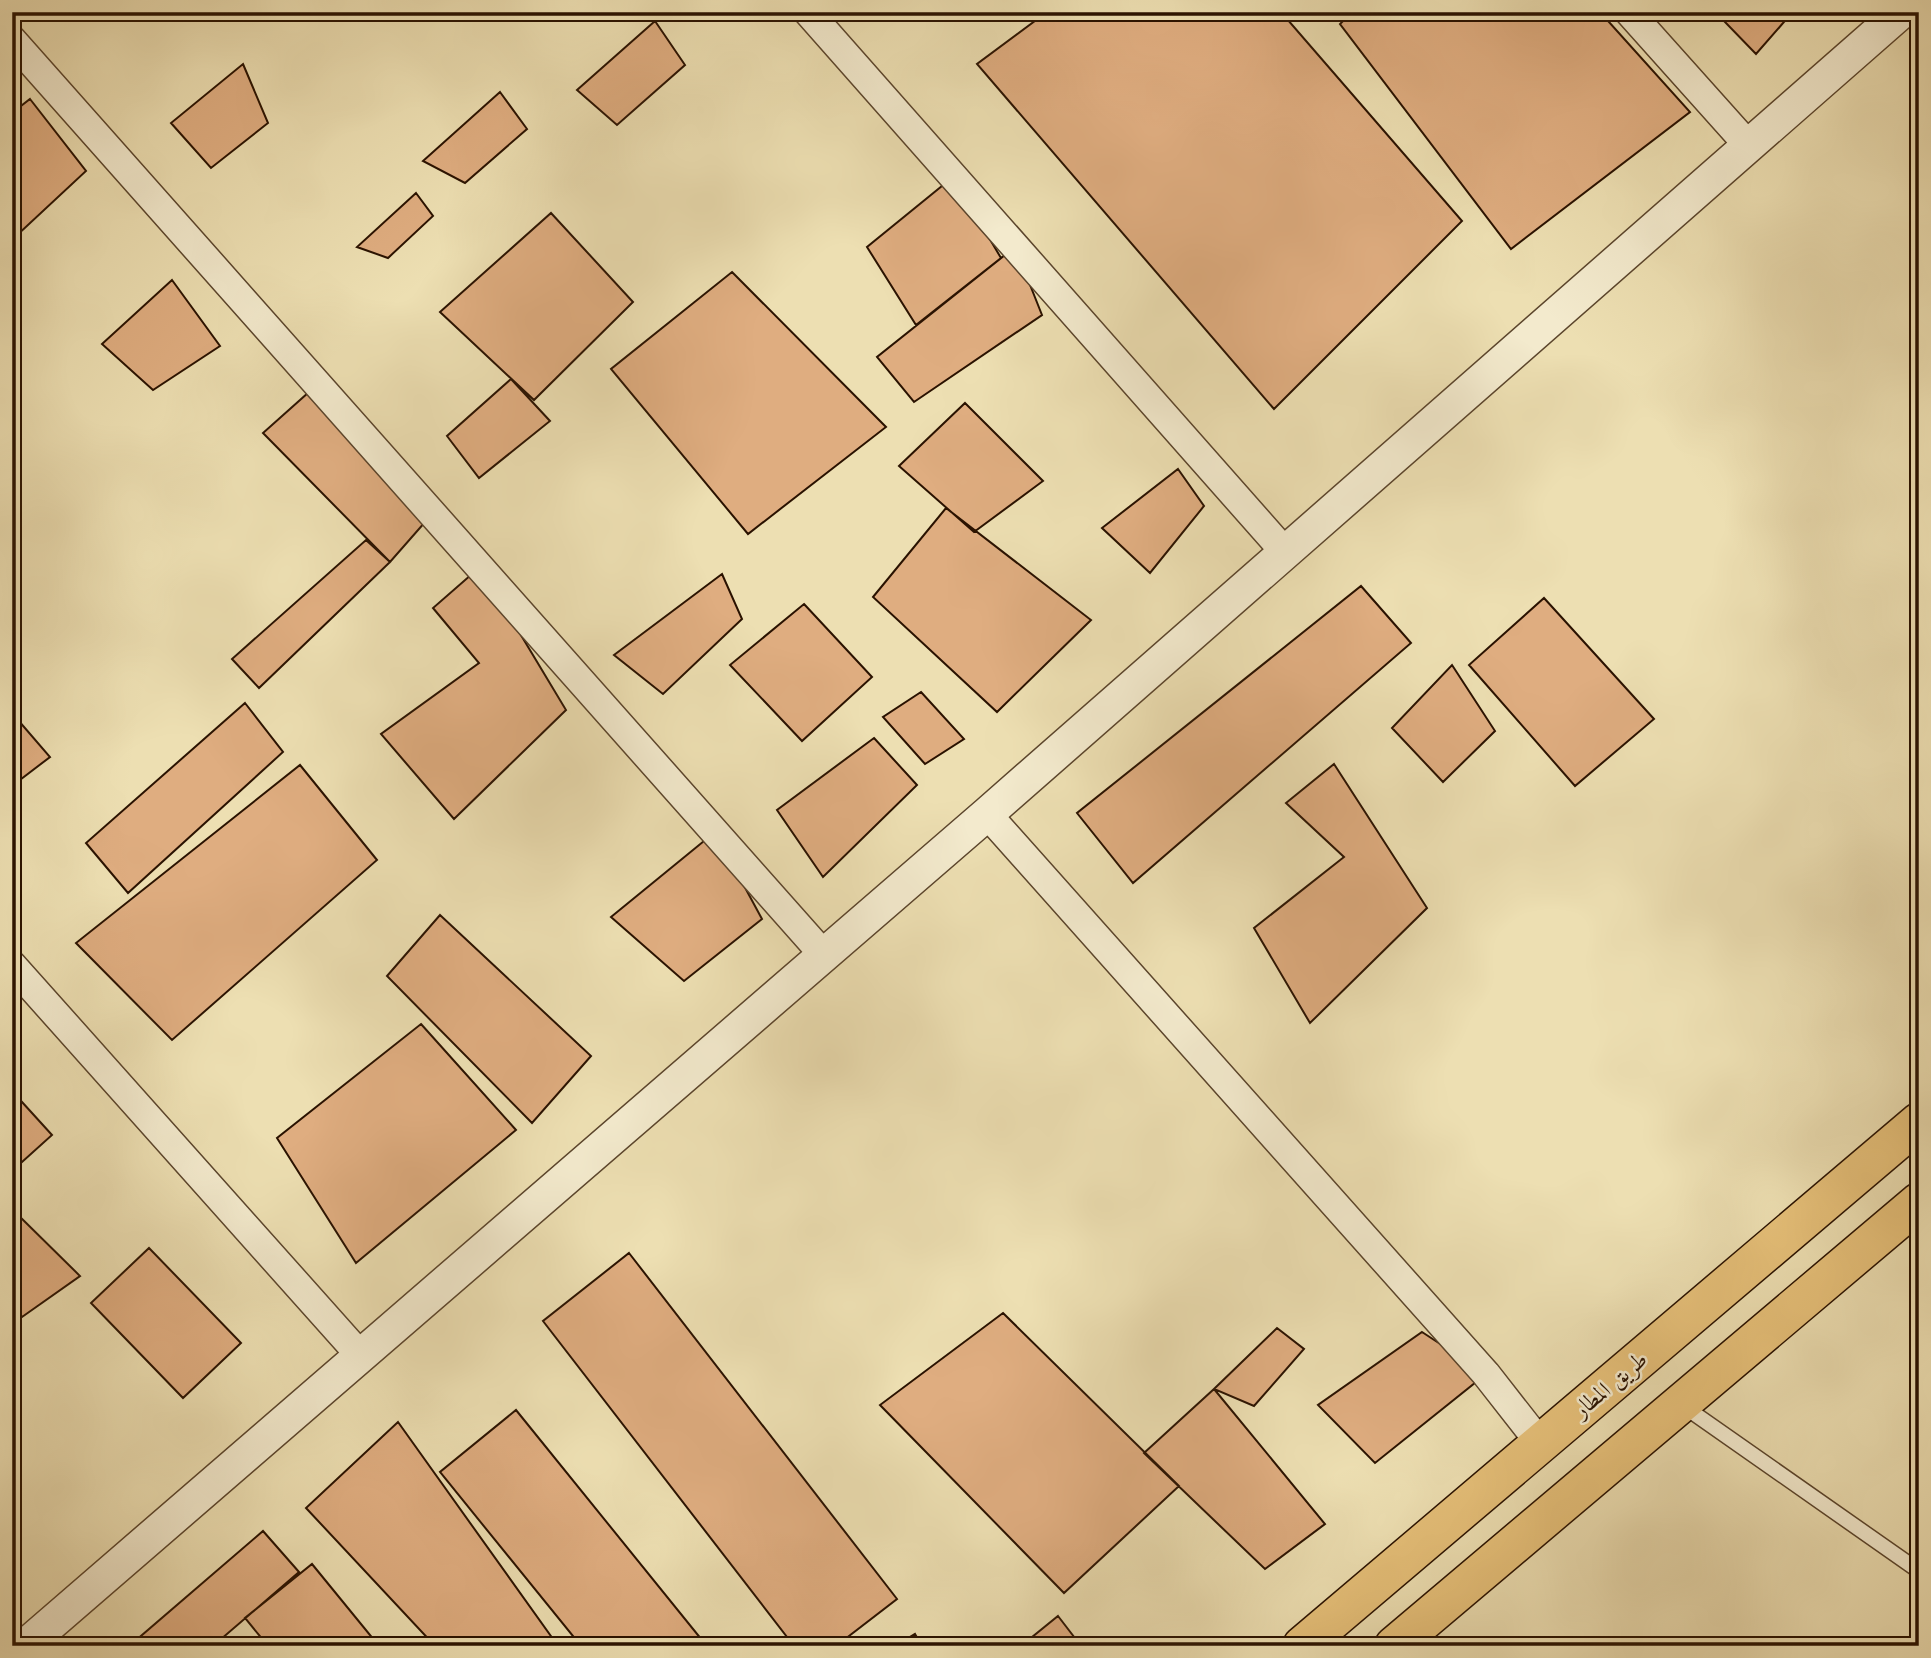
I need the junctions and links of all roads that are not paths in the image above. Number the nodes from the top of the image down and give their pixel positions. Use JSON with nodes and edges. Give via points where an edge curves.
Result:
{"nodes":[{"id":1,"x":808,"y":12,"type":"edge"},
{"id":2,"x":1629,"y":12,"type":"edge"},
{"id":3,"x":1901,"y":12,"type":"edge"},
{"id":4,"x":12,"y":40,"type":"edge"},
{"id":5,"x":1748,"y":145,"type":"junction"},
{"id":6,"x":1284,"y":551,"type":"junction"},
{"id":7,"x":987,"y":814,"type":"junction"},
{"id":8,"x":823,"y":954,"type":"junction"},
{"id":9,"x":12,"y":965,"type":"edge"},
{"id":10,"x":1919,"y":1122,"type":"edge"},
{"id":11,"x":1837,"y":1192,"type":"junction"},
{"id":12,"x":1919,"y":1202,"type":"edge"},
{"id":13,"x":1881,"y":1234,"type":"junction"},
{"id":14,"x":360,"y":1355,"type":"junction"},
{"id":15,"x":1681,"y":1404,"type":"junction"},
{"id":16,"x":1540,"y":1443,"type":"junction"},
{"id":17,"x":1919,"y":1571,"type":"edge"},
{"id":18,"x":25,"y":1646,"type":"edge"},
{"id":19,"x":1302,"y":1646,"type":"edge"},
{"id":20,"x":1394,"y":1646,"type":"edge"}],
"edges":[{"from":1,"to":6,"type":"street"},
{"from":2,"to":5,"type":"street"},
{"from":3,"to":5,"type":"street"},
{"from":4,"to":8,"type":"street"},
{"from":5,"to":6,"type":"street"},
{"from":6,"to":7,"type":"street"},
{"from":7,"to":8,"type":"street"},
{"from":7,"to":16,"type":"street","via":[[1486,1374]]},
{"from":8,"to":14,"type":"street"},
{"from":9,"to":14,"type":"street"},
{"from":10,"to":11,"type":"highway","name":"طريق المطار"},
{"from":11,"to":13,"type":"highway"},
{"from":11,"to":16,"type":"highway","name":"طريق المطار"},
{"from":12,"to":13,"type":"highway"},
{"from":13,"to":15,"type":"highway"},
{"from":14,"to":18,"type":"street"},
{"from":15,"to":17,"type":"lane"},
{"from":15,"to":20,"type":"highway"},
{"from":16,"to":19,"type":"highway","name":"طريق المطار"}]}
